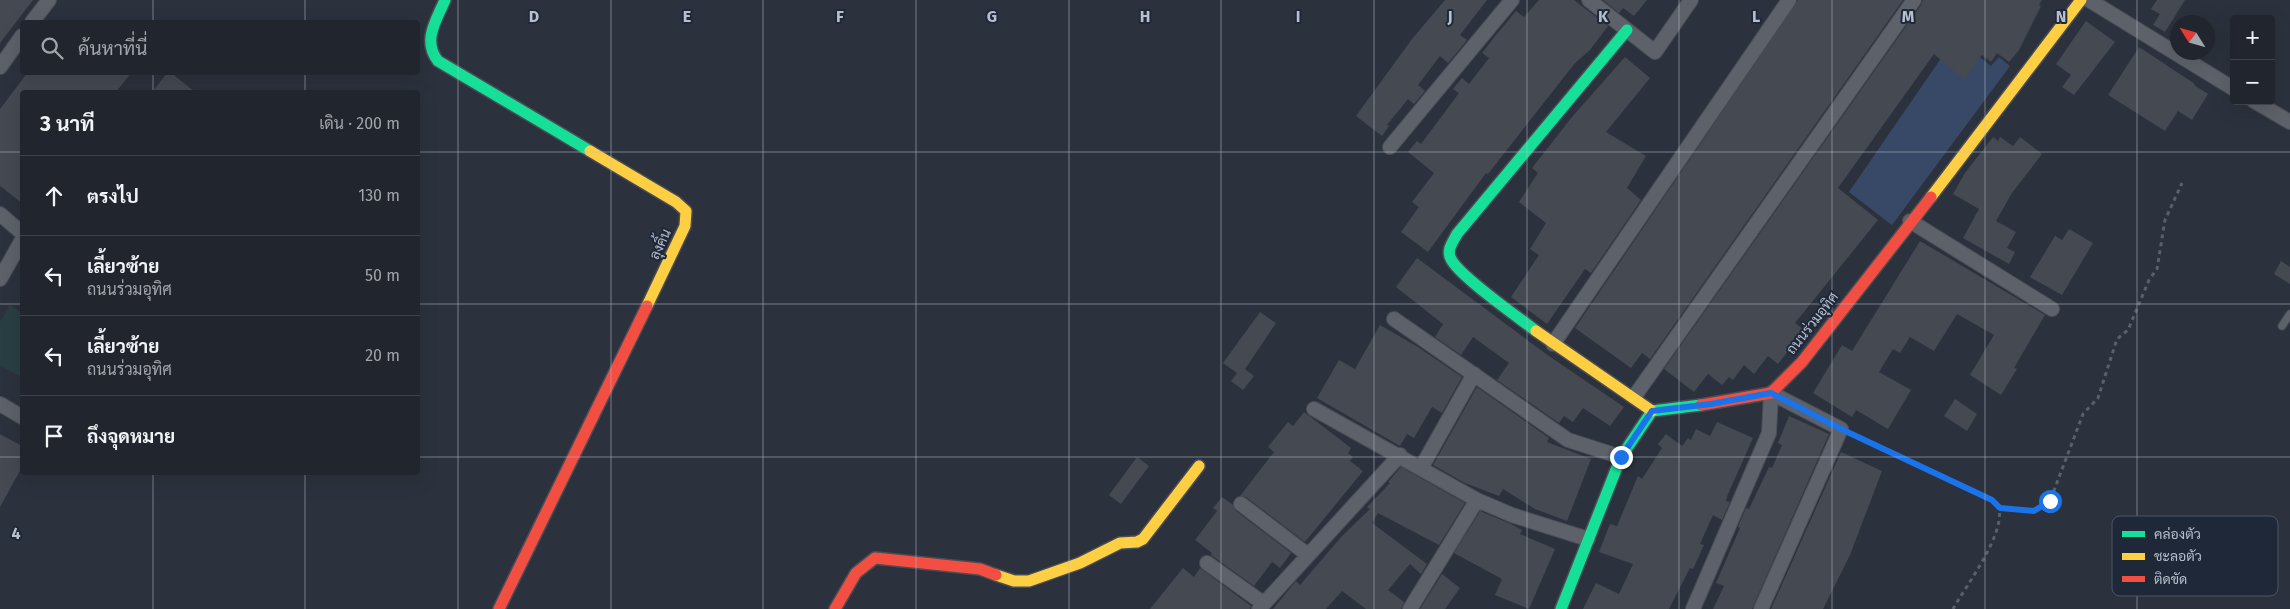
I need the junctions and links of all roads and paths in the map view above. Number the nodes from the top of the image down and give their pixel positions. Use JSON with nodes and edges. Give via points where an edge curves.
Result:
{"nodes":[{"id":1,"x":49,"y":0,"type":"edge"},
{"id":2,"x":445,"y":0,"type":"edge"},
{"id":3,"x":1512,"y":0,"type":"edge"},
{"id":4,"x":1589,"y":0,"type":"edge"},
{"id":5,"x":1691,"y":0,"type":"edge"},
{"id":6,"x":1789,"y":0,"type":"edge"},
{"id":7,"x":1914,"y":0,"type":"edge"},
{"id":8,"x":2080,"y":0,"type":"edge"},
{"id":9,"x":2088,"y":0,"type":"edge"},
{"id":10,"x":34,"y":20,"type":"edge"},
{"id":11,"x":1627,"y":30,"type":"junction"},
{"id":12,"x":20,"y":39,"type":"edge"},
{"id":13,"x":0,"y":67,"type":"edge"},
{"id":14,"x":2230,"y":87,"type":"edge"},
{"id":15,"x":2261,"y":105,"type":"edge"},
{"id":16,"x":2290,"y":122,"type":"edge"},
{"id":17,"x":1390,"y":147,"type":"dead end"},
{"id":18,"x":2182,"y":183,"type":"dead end"},
{"id":19,"x":0,"y":214,"type":"edge"},
{"id":20,"x":1910,"y":221,"type":"junction"},
{"id":21,"x":20,"y":231,"type":"edge"},
{"id":22,"x":20,"y":243,"type":"edge"},
{"id":23,"x":0,"y":278,"type":"edge"},
{"id":24,"x":2052,"y":309,"type":"dead end"},
{"id":25,"x":2290,"y":314,"type":"edge"},
{"id":26,"x":1394,"y":319,"type":"dead end"},
{"id":27,"x":2282,"y":326,"type":"dead end"},
{"id":28,"x":1553,"y":344,"type":"junction"},
{"id":29,"x":1474,"y":374,"type":"junction"},
{"id":30,"x":1771,"y":393,"type":"junction"},
{"id":31,"x":1634,"y":397,"type":"junction"},
{"id":32,"x":0,"y":404,"type":"edge"},
{"id":33,"x":1314,"y":409,"type":"dead end"},
{"id":34,"x":1652,"y":411,"type":"junction"},
{"id":35,"x":20,"y":416,"type":"edge"},
{"id":36,"x":1841,"y":429,"type":"junction"},
{"id":37,"x":1400,"y":455,"type":"junction"},
{"id":38,"x":1621,"y":457,"type":"junction"},
{"id":39,"x":1199,"y":466,"type":"dead end"},
{"id":40,"x":1421,"y":468,"type":"junction"},
{"id":41,"x":1477,"y":500,"type":"junction"},
{"id":42,"x":1241,"y":504,"type":"dead end"},
{"id":43,"x":2000,"y":508,"type":"junction"},
{"id":44,"x":1588,"y":540,"type":"junction"},
{"id":45,"x":1308,"y":554,"type":"junction"},
{"id":46,"x":1207,"y":563,"type":"dead end"},
{"id":47,"x":1261,"y":606,"type":"edge"},
{"id":48,"x":499,"y":609,"type":"edge"},
{"id":49,"x":835,"y":609,"type":"edge"},
{"id":50,"x":1410,"y":609,"type":"edge"},
{"id":51,"x":1561,"y":609,"type":"edge"},
{"id":52,"x":1693,"y":609,"type":"edge"},
{"id":53,"x":1761,"y":609,"type":"edge"},
{"id":54,"x":1953,"y":609,"type":"edge"}],
"edges":[{"from":1,"to":10,"type":"street"},
{"from":2,"to":48,"type":"street","name":"ลุงคิ้น","via":[[429,41],[430,52],[438,61],[676,202],[686,211],[685,226],[672,255]]},
{"from":3,"to":17,"type":"street"},
{"from":4,"to":11,"type":"street"},
{"from":5,"to":11,"type":"street","via":[[1655,52]]},
{"from":6,"to":28,"type":"street"},
{"from":7,"to":31,"type":"street"},
{"from":8,"to":20,"type":"street","name":"ถนนร่วมอุทิศ","via":[[1958,163]]},
{"from":9,"to":14,"type":"street"},
{"from":11,"to":28,"type":"street","via":[[1457,234],[1449,249],[1455,265],[1480,288]]},
{"from":12,"to":13,"type":"street"},
{"from":15,"to":16,"type":"street"},
{"from":18,"to":43,"type":"path","via":[[2166,220],[2157,269],[2149,280],[2128,330],[2117,339],[2098,398],[2084,414],[2050,501],[2034,511]]},
{"from":19,"to":21,"type":"street"},
{"from":20,"to":24,"type":"street"},
{"from":20,"to":30,"type":"street","name":"ถนนร่วมอุทิศ","via":[[1802,362]]},
{"from":22,"to":23,"type":"street"},
{"from":25,"to":27,"type":"lane"},
{"from":26,"to":29,"type":"street"},
{"from":28,"to":31,"type":"street"},
{"from":29,"to":38,"type":"street","via":[[1568,440]]},
{"from":29,"to":40,"type":"street"},
{"from":30,"to":34,"type":"street"},
{"from":30,"to":36,"type":"street"},
{"from":30,"to":52,"type":"street","via":[[1769,434]]},
{"from":31,"to":34,"type":"street"},
{"from":32,"to":35,"type":"street"},
{"from":33,"to":37,"type":"street"},
{"from":34,"to":38,"type":"street"},
{"from":36,"to":43,"type":"path","via":[[1992,500]]},
{"from":36,"to":53,"type":"street"},
{"from":37,"to":40,"type":"street"},
{"from":37,"to":45,"type":"street"},
{"from":38,"to":44,"type":"street"},
{"from":39,"to":49,"type":"street","via":[[1140,541],[1120,543],[1080,563],[1029,581],[1014,580],[980,569],[875,558],[857,571]]},
{"from":40,"to":41,"type":"street"},
{"from":41,"to":44,"type":"street","via":[[1512,516]]},
{"from":41,"to":50,"type":"street"},
{"from":42,"to":45,"type":"street"},
{"from":43,"to":54,"type":"path","via":[[1999,526]]},
{"from":44,"to":51,"type":"street"},
{"from":45,"to":47,"type":"street"},
{"from":46,"to":47,"type":"street"}]}
